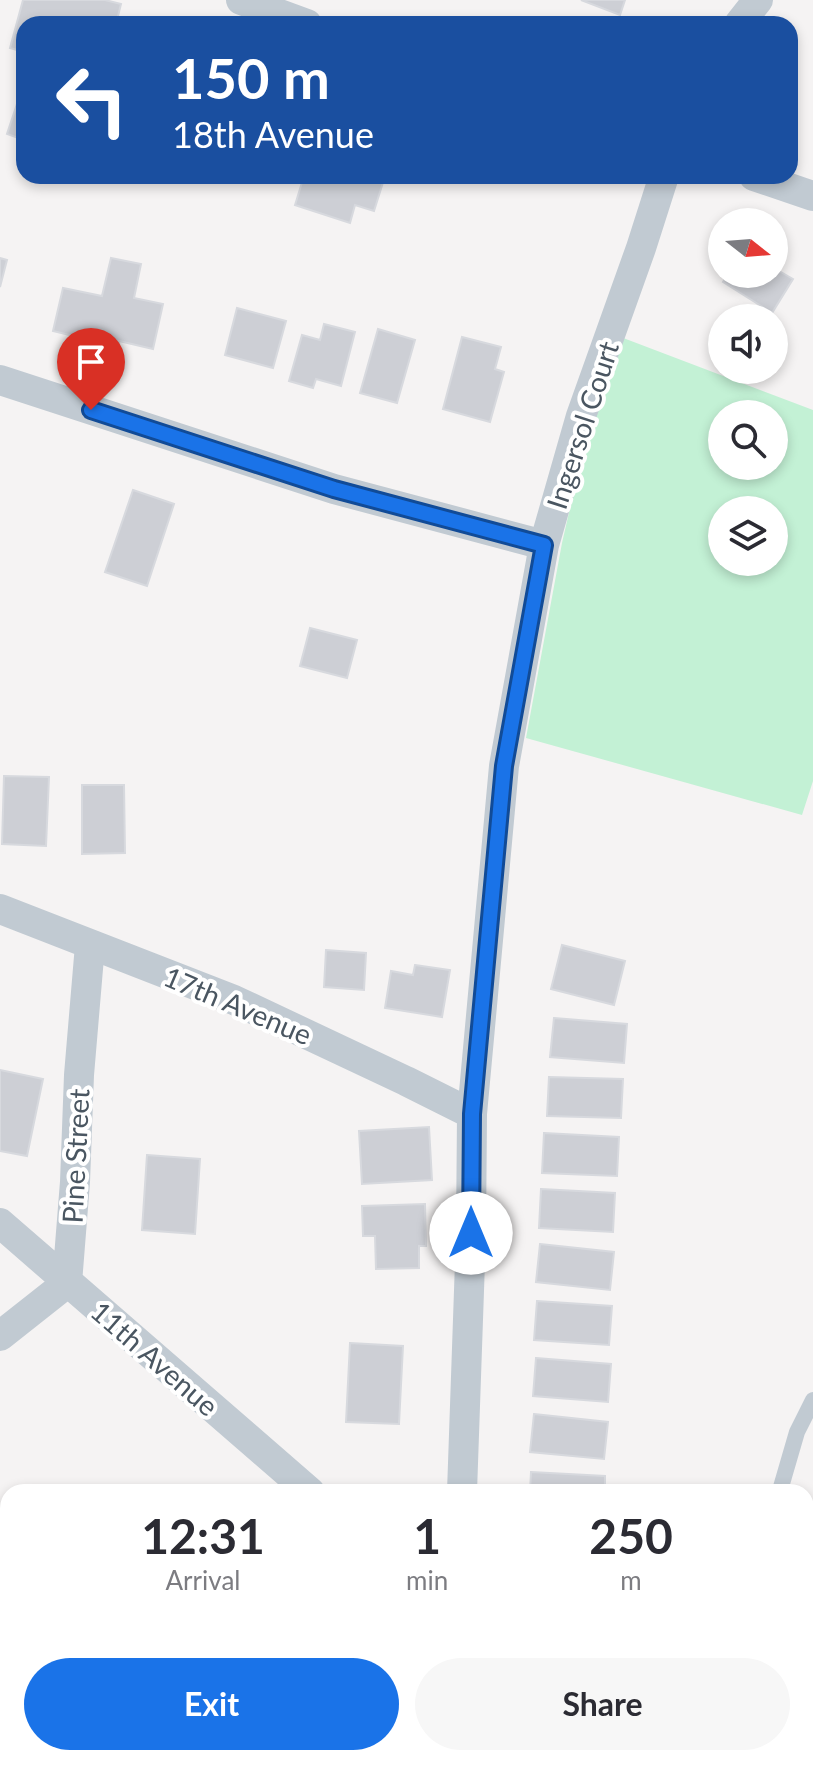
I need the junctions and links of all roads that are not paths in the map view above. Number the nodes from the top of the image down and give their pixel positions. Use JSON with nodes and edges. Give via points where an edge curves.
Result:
{"nodes":[{"id":1,"x":241,"y":0,"type":"edge"},
{"id":2,"x":758,"y":0,"type":"edge"},
{"id":3,"x":285,"y":16,"type":"edge"},
{"id":4,"x":745,"y":16,"type":"edge"},
{"id":5,"x":661,"y":184,"type":"edge"},
{"id":6,"x":778,"y":184,"type":"edge"},
{"id":7,"x":813,"y":196,"type":"edge"},
{"id":8,"x":0,"y":380,"type":"edge"},
{"id":9,"x":544,"y":545,"type":"junction"},
{"id":10,"x":0,"y":909,"type":"edge"},
{"id":11,"x":90,"y":945,"type":"junction"},
{"id":12,"x":472,"y":1114,"type":"junction"},
{"id":13,"x":0,"y":1223,"type":"edge"},
{"id":14,"x":67,"y":1283,"type":"junction"},
{"id":15,"x":0,"y":1336,"type":"edge"},
{"id":16,"x":813,"y":1400,"type":"edge"},
{"id":17,"x":301,"y":1484,"type":"edge"},
{"id":18,"x":462,"y":1484,"type":"edge"},
{"id":19,"x":782,"y":1484,"type":"edge"}],
"edges":[{"from":1,"to":3,"type":"street"},
{"from":2,"to":4,"type":"street"},
{"from":5,"to":9,"type":"street","name":"Ingersol Court","via":[[581,416]]},
{"from":6,"to":7,"type":"street"},
{"from":8,"to":9,"type":"street","via":[[334,489]]},
{"from":9,"to":12,"type":"street","name":"Ingersol Court","via":[[504,766]]},
{"from":10,"to":11,"type":"street","name":"17th Avenue"},
{"from":11,"to":12,"type":"street","name":"17th Avenue","via":[[234,1000]]},
{"from":11,"to":14,"type":"street","name":"Pine Street"},
{"from":12,"to":18,"type":"street","name":"Ingersol Court"},
{"from":13,"to":14,"type":"street","name":"11th Avenue"},
{"from":14,"to":15,"type":"street"},
{"from":14,"to":17,"type":"street","name":"11th Avenue"},
{"from":16,"to":19,"type":"lane"}]}
